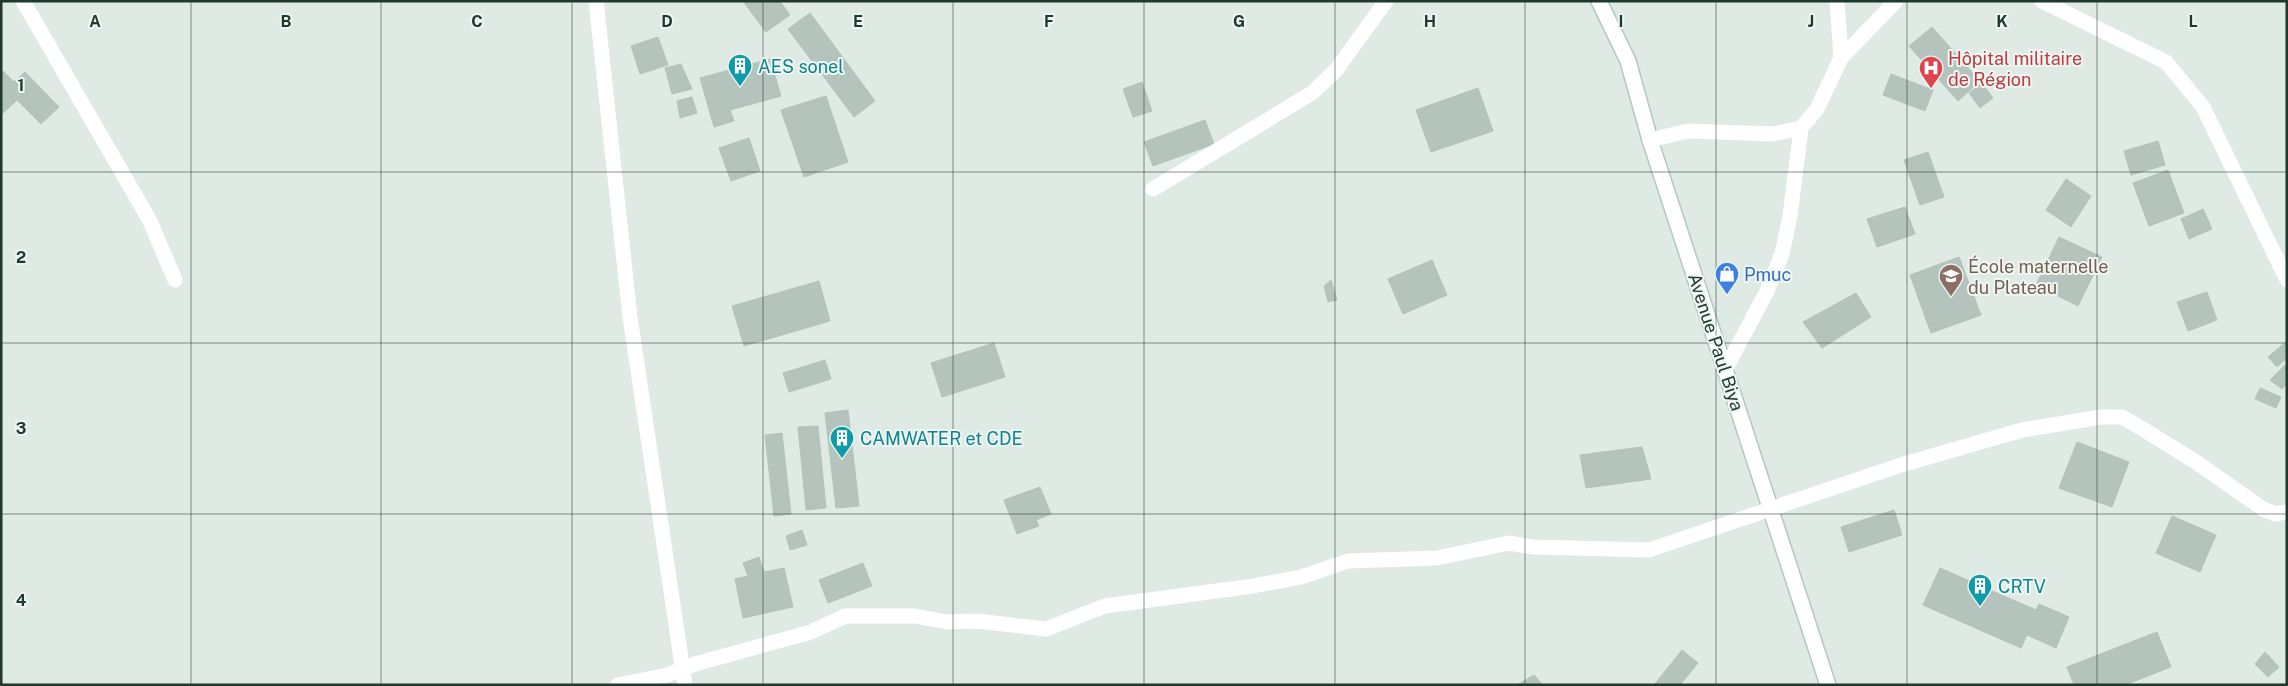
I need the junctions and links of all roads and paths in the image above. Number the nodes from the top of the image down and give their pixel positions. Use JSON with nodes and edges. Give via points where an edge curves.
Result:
{"nodes":[{"id":1,"x":596,"y":1,"type":"edge"},
{"id":2,"x":1386,"y":1,"type":"edge"},
{"id":3,"x":1599,"y":1,"type":"edge"},
{"id":4,"x":1837,"y":1,"type":"edge"},
{"id":5,"x":1896,"y":1,"type":"edge"},
{"id":6,"x":2042,"y":1,"type":"edge"},
{"id":7,"x":30,"y":5,"type":"edge"},
{"id":8,"x":1841,"y":58,"type":"junction"},
{"id":9,"x":1801,"y":128,"type":"junction"},
{"id":10,"x":1650,"y":140,"type":"junction"},
{"id":11,"x":1153,"y":189,"type":"dead end"},
{"id":12,"x":175,"y":280,"type":"dead end"},
{"id":13,"x":2287,"y":280,"type":"edge"},
{"id":14,"x":1725,"y":370,"type":"junction"},
{"id":15,"x":1772,"y":509,"type":"junction"},
{"id":16,"x":2287,"y":512,"type":"edge"},
{"id":17,"x":682,"y":669,"type":"junction"},
{"id":18,"x":618,"y":685,"type":"edge"},
{"id":19,"x":685,"y":685,"type":"edge"},
{"id":20,"x":1828,"y":685,"type":"edge"}],
"edges":[{"from":1,"to":17,"type":"street","via":[[630,316]]},
{"from":2,"to":11,"type":"street","via":[[1336,70],[1312,93]]},
{"from":3,"to":10,"type":"street","name":"Avenue Paul Biya","via":[[1628,61]]},
{"from":4,"to":8,"type":"street"},
{"from":5,"to":8,"type":"street"},
{"from":6,"to":13,"type":"street","via":[[2166,62],[2203,107]]},
{"from":7,"to":12,"type":"street","via":[[150,221]]},
{"from":8,"to":9,"type":"street","via":[[1817,109]]},
{"from":9,"to":10,"type":"street","via":[[1773,134],[1688,131]]},
{"from":9,"to":14,"type":"street","via":[[1782,254],[1767,291]]},
{"from":10,"to":14,"type":"street","name":"Avenue Paul Biya"},
{"from":14,"to":15,"type":"street","name":"Avenue Paul Biya"},
{"from":15,"to":16,"type":"street","via":[[1902,465],[2022,430],[2101,416],[2122,417],[2196,462],[2263,509],[2275,514]]},
{"from":15,"to":17,"type":"street","via":[[1650,550],[1533,547],[1509,543],[1437,558],[1348,561],[1301,576],[1253,586],[1106,606],[1046,629],[977,621],[946,622],[915,616],[845,616],[818,630]]},
{"from":15,"to":20,"type":"street","name":"Avenue Paul Biya"},
{"from":17,"to":18,"type":"street"},
{"from":17,"to":19,"type":"street"}]}
